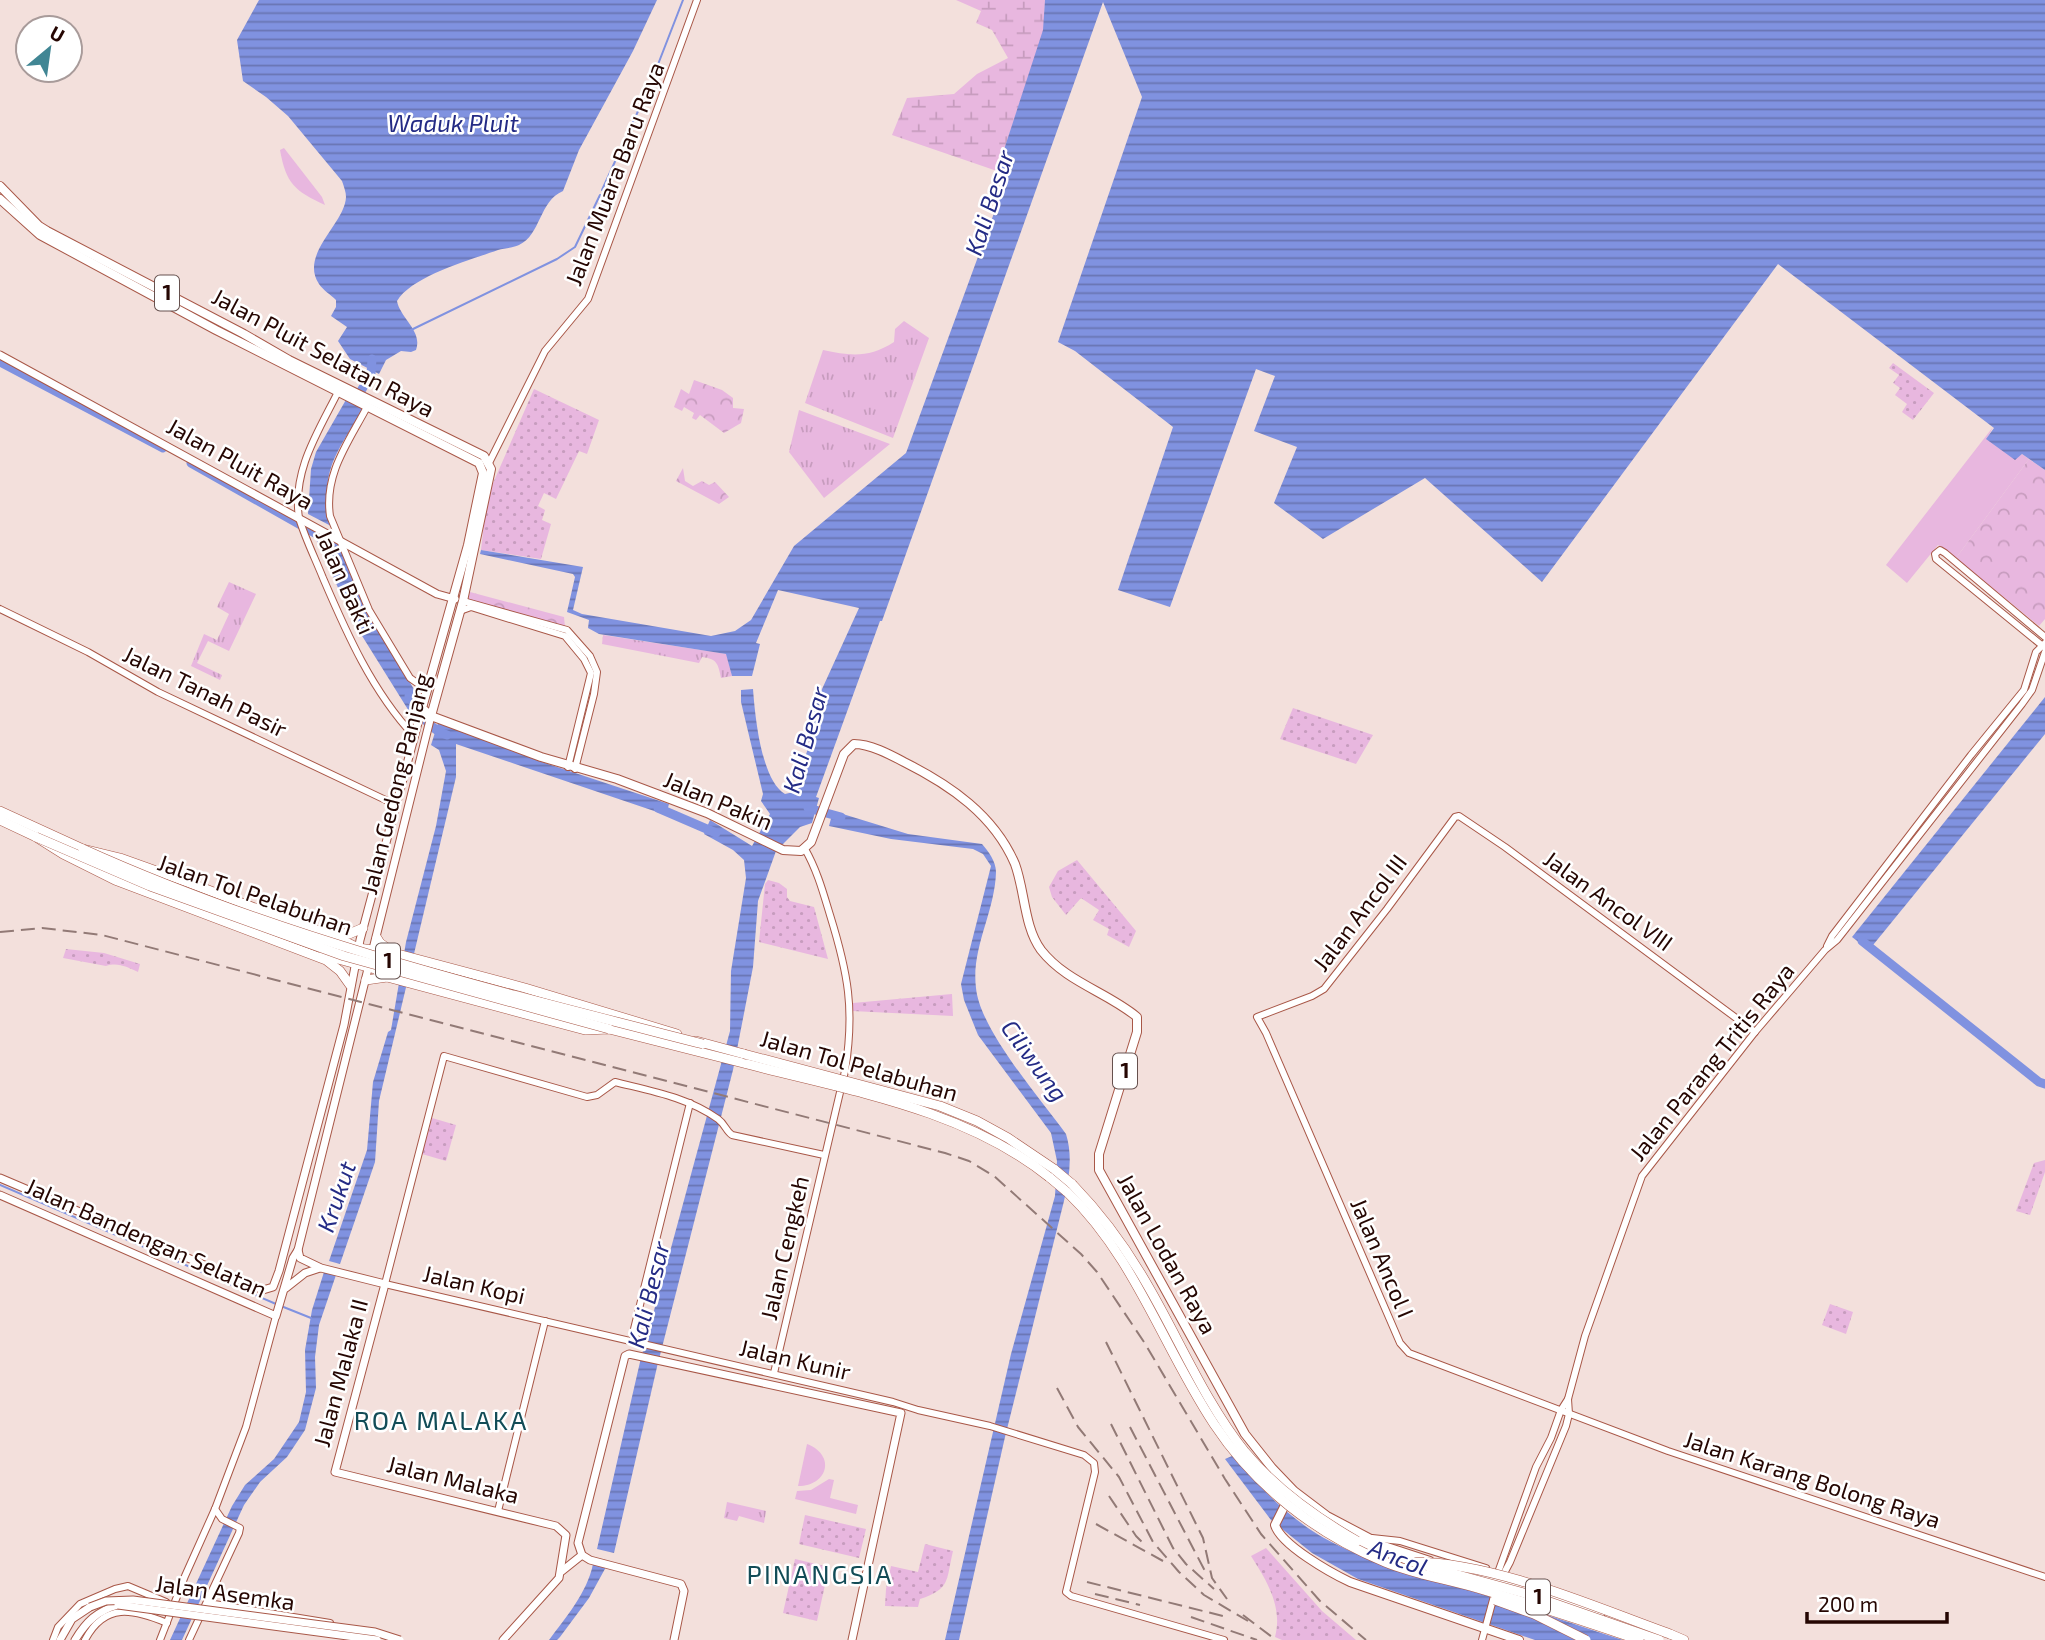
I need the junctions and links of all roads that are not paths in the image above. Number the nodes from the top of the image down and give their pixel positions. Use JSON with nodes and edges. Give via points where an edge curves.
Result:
{"nodes":[{"id":1,"x":698,"y":0,"type":"edge"},
{"id":2,"x":0,"y":186,"type":"edge"},
{"id":3,"x":0,"y":199,"type":"edge"},
{"id":4,"x":13,"y":205,"type":"junction"},
{"id":5,"x":0,"y":355,"type":"edge"},
{"id":6,"x":340,"y":391,"type":"junction"},
{"id":7,"x":367,"y":404,"type":"junction"},
{"id":8,"x":485,"y":464,"type":"junction"},
{"id":9,"x":302,"y":521,"type":"junction"},
{"id":10,"x":338,"y":541,"type":"junction"},
{"id":11,"x":451,"y":599,"type":"junction"},
{"id":12,"x":463,"y":601,"type":"junction"},
{"id":13,"x":0,"y":609,"type":"edge"},
{"id":14,"x":460,"y":611,"type":"junction"},
{"id":15,"x":492,"y":611,"type":"junction"},
{"id":16,"x":2045,"y":637,"type":"edge"},
{"id":17,"x":2044,"y":647,"type":"edge"},
{"id":18,"x":427,"y":690,"type":"junction"},
{"id":19,"x":421,"y":710,"type":"junction"},
{"id":20,"x":431,"y":720,"type":"junction"},
{"id":21,"x":414,"y":736,"type":"junction"},
{"id":22,"x":425,"y":745,"type":"junction"},
{"id":23,"x":571,"y":768,"type":"junction"},
{"id":24,"x":394,"y":807,"type":"junction"},
{"id":25,"x":0,"y":811,"type":"edge"},
{"id":26,"x":407,"y":816,"type":"junction"},
{"id":27,"x":0,"y":820,"type":"edge"},
{"id":28,"x":1443,"y":833,"type":"joint"},
{"id":29,"x":37,"y":837,"type":"junction"},
{"id":30,"x":83,"y":849,"type":"junction"},
{"id":31,"x":804,"y":849,"type":"junction"},
{"id":32,"x":363,"y":928,"type":"junction"},
{"id":33,"x":321,"y":931,"type":"junction"},
{"id":34,"x":377,"y":938,"type":"junction"},
{"id":35,"x":358,"y":948,"type":"junction"},
{"id":36,"x":374,"y":951,"type":"junction"},
{"id":37,"x":310,"y":953,"type":"junction"},
{"id":38,"x":396,"y":953,"type":"junction"},
{"id":39,"x":355,"y":963,"type":"junction"},
{"id":40,"x":369,"y":968,"type":"junction"},
{"id":41,"x":389,"y":977,"type":"junction"},
{"id":42,"x":366,"y":980,"type":"junction"},
{"id":43,"x":350,"y":985,"type":"junction"},
{"id":44,"x":1257,"y":1017,"type":"joint"},
{"id":45,"x":609,"y":1029,"type":"junction"},
{"id":46,"x":1755,"y":1032,"type":"junction"},
{"id":47,"x":703,"y":1044,"type":"junction"},
{"id":48,"x":690,"y":1103,"type":"junction"},
{"id":49,"x":323,"y":1106,"type":"junction"},
{"id":50,"x":334,"y":1110,"type":"junction"},
{"id":51,"x":824,"y":1156,"type":"junction"},
{"id":52,"x":0,"y":1178,"type":"edge"},
{"id":53,"x":0,"y":1195,"type":"edge"},
{"id":54,"x":298,"y":1250,"type":"junction"},
{"id":55,"x":322,"y":1269,"type":"junction"},
{"id":56,"x":385,"y":1284,"type":"junction"},
{"id":57,"x":283,"y":1290,"type":"junction"},
{"id":58,"x":278,"y":1308,"type":"junction"},
{"id":59,"x":545,"y":1321,"type":"junction"},
{"id":60,"x":634,"y":1329,"type":"junction"},
{"id":61,"x":618,"y":1338,"type":"junction"},
{"id":62,"x":642,"y":1343,"type":"junction"},
{"id":63,"x":664,"y":1349,"type":"junction"},
{"id":64,"x":625,"y":1356,"type":"junction"},
{"id":65,"x":774,"y":1373,"type":"junction"},
{"id":66,"x":1569,"y":1399,"type":"junction"},
{"id":67,"x":1561,"y":1410,"type":"junction"},
{"id":68,"x":1570,"y":1414,"type":"junction"},
{"id":69,"x":964,"y":1420,"type":"junction"},
{"id":70,"x":1557,"y":1422,"type":"junction"},
{"id":71,"x":1566,"y":1426,"type":"junction"},
{"id":72,"x":335,"y":1472,"type":"joint"},
{"id":73,"x":1293,"y":1493,"type":"junction"},
{"id":74,"x":215,"y":1509,"type":"junction"},
{"id":75,"x":498,"y":1511,"type":"junction"},
{"id":76,"x":582,"y":1555,"type":"junction"},
{"id":77,"x":1414,"y":1562,"type":"junction"},
{"id":78,"x":1405,"y":1569,"type":"junction"},
{"id":79,"x":562,"y":1572,"type":"junction"},
{"id":80,"x":2045,"y":1577,"type":"edge"},
{"id":81,"x":1499,"y":1578,"type":"junction"},
{"id":82,"x":150,"y":1595,"type":"junction"},
{"id":83,"x":208,"y":1603,"type":"junction"},
{"id":84,"x":174,"y":1606,"type":"junction"},
{"id":85,"x":145,"y":1614,"type":"junction"},
{"id":86,"x":201,"y":1617,"type":"junction"},
{"id":87,"x":167,"y":1623,"type":"junction"},
{"id":88,"x":1486,"y":1627,"type":"junction"},
{"id":89,"x":397,"y":1639,"type":"edge"},
{"id":90,"x":52,"y":1640,"type":"edge"},
{"id":91,"x":60,"y":1640,"type":"edge"},
{"id":92,"x":75,"y":1640,"type":"edge"},
{"id":93,"x":85,"y":1640,"type":"edge"},
{"id":94,"x":160,"y":1640,"type":"edge"},
{"id":95,"x":189,"y":1640,"type":"edge"},
{"id":96,"x":356,"y":1640,"type":"edge"},
{"id":97,"x":377,"y":1640,"type":"edge"},
{"id":98,"x":503,"y":1640,"type":"edge"},
{"id":99,"x":674,"y":1640,"type":"edge"},
{"id":100,"x":852,"y":1640,"type":"edge"},
{"id":101,"x":1224,"y":1640,"type":"edge"},
{"id":102,"x":1482,"y":1640,"type":"edge"},
{"id":103,"x":1519,"y":1640,"type":"edge"},
{"id":104,"x":1586,"y":1640,"type":"edge"},
{"id":105,"x":1639,"y":1640,"type":"edge"},
{"id":106,"x":1659,"y":1640,"type":"edge"},
{"id":107,"x":1684,"y":1640,"type":"edge"}],
"edges":[{"from":1,"to":8,"type":"street","name":"Jalan Muara Baru Raya","via":[[588,299],[545,351]]},
{"from":2,"to":4,"type":"highway","name":"Jalan Pluit Selatan Raya","number":"1"},
{"from":3,"to":4,"type":"highway","name":"Jalan Pluit Selatan Raya","number":"1"},
{"from":4,"to":6,"type":"highway","name":"Jalan Pluit Selatan Raya","number":"1","via":[[39,226]]},
{"from":5,"to":9,"type":"main road","name":"Jalan Pluit Raya"},
{"from":6,"to":7,"type":"highway","name":"Jalan Pluit Selatan Raya","number":"1"},
{"from":6,"to":9,"type":"street","name":"Jalan Bakti","via":[[303,464],[297,504]]},
{"from":7,"to":8,"type":"highway","name":"Jalan Pluit Selatan Raya","number":"1"},
{"from":7,"to":10,"type":"street","name":"Jalan Bakti","via":[[329,486],[330,516]]},
{"from":8,"to":11,"type":"highway","name":"Jalan Gedong Panjang"},
{"from":8,"to":12,"type":"highway","name":"Jalan Gedong Panjang","via":[[491,468]]},
{"from":9,"to":10,"type":"main road","name":"Jalan Pluit Raya"},
{"from":9,"to":21,"type":"street","name":"Jalan Bakti","via":[[361,660]]},
{"from":10,"to":11,"type":"main road","name":"Jalan Pluit Raya"},
{"from":10,"to":18,"type":"street","name":"Jalan Bakti","via":[[369,610],[410,678]]},
{"from":11,"to":12,"type":"main road","name":"Jalan Pluit Raya"},
{"from":11,"to":18,"type":"highway","name":"Jalan Gedong Panjang"},
{"from":12,"to":14,"type":"highway","name":"Jalan Gedong Panjang"},
{"from":12,"to":15,"type":"street"},
{"from":13,"to":24,"type":"street","name":"Jalan Tanah Pasir"},
{"from":14,"to":15,"type":"street","via":[[469,607]]},
{"from":14,"to":20,"type":"highway","name":"Jalan Gedong Panjang"},
{"from":15,"to":23,"type":"street","via":[[565,636],[590,668],[591,692]]},
{"from":16,"to":17,"type":"street","via":[[1945,553],[1935,554]]},
{"from":17,"to":46,"type":"street","name":"Jalan Parang Tritis Raya","via":[[2032,690],[2015,706],[1838,940]]},
{"from":18,"to":19,"type":"highway","name":"Jalan Gedong Panjang"},
{"from":19,"to":20,"type":"highway","name":"Jalan Pakin"},
{"from":19,"to":21,"type":"main road","name":"Jalan Gedong Panjang"},
{"from":20,"to":22,"type":"main road","name":"Jalan Gedong Panjang"},
{"from":20,"to":23,"type":"highway","name":"Jalan Pakin"},
{"from":21,"to":22,"type":"main road"},
{"from":21,"to":24,"type":"main road","name":"Jalan Gedong Panjang"},
{"from":22,"to":26,"type":"main road","name":"Jalan Gedong Panjang"},
{"from":23,"to":31,"type":"highway","name":"Jalan Pakin","via":[[707,813],[785,849]]},
{"from":24,"to":26,"type":"main road"},
{"from":24,"to":32,"type":"main road","name":"Jalan Gedong Panjang"},
{"from":25,"to":30,"type":"highway","name":"Jalan Tol Pelabuhan","number":"1"},
{"from":26,"to":34,"type":"main road","name":"Jalan Gedong Panjang"},
{"from":27,"to":29,"type":"highway","name":"Jalan Tol Pelabuhan","number":"1"},
{"from":28,"to":44,"type":"street","name":"Jalan Ancol III","via":[[1324,989]]},
{"from":28,"to":46,"type":"street","name":"Jalan Ancol VIII","via":[[1455,817],[1462,817]]},
{"from":29,"to":37,"type":"highway","bridge":true,"via":[[115,880]]},
{"from":29,"to":45,"type":"highway","name":"Jalan Tol Pelabuhan","number":"1","bridge":true,"via":[[150,886],[331,952]]},
{"from":30,"to":33,"type":"highway","bridge":true,"via":[[120,858]]},
{"from":30,"to":47,"type":"highway","name":"Jalan Tol Pelabuhan","number":"1","bridge":true,"via":[[315,939]]},
{"from":31,"to":51,"type":"street","name":"Jalan Cengkeh","via":[[816,870],[836,935],[851,1012],[845,1071]]},
{"from":31,"to":73,"type":"highway","name":"Jalan Lodan Raya","number":"1","via":[[813,838],[847,749],[858,744],[891,755],[938,780],[990,824],[1010,852],[1041,950],[1057,967],[1137,1017],[1137,1032],[1098,1159],[1099,1170],[1245,1434]]},
{"from":32,"to":33,"type":"highway","via":[[349,934]]},
{"from":32,"to":35,"type":"main road","name":"Jalan Gedong Panjang"},
{"from":33,"to":35,"type":"highway"},
{"from":34,"to":36,"type":"main road","name":"Jalan Gedong Panjang"},
{"from":34,"to":38,"type":"highway"},
{"from":35,"to":36,"type":"highway"},
{"from":35,"to":39,"type":"main road","name":"Jalan Gedong Panjang"},
{"from":36,"to":38,"type":"highway"},
{"from":36,"to":40,"type":"main road","name":"Jalan Gedong Panjang"},
{"from":37,"to":39,"type":"highway"},
{"from":37,"to":43,"type":"highway","via":[[340,971]]},
{"from":38,"to":47,"type":"highway","bridge":true},
{"from":39,"to":40,"type":"highway"},
{"from":39,"to":43,"type":"main road","name":"Jalan Gedong Panjang"},
{"from":40,"to":41,"type":"highway"},
{"from":40,"to":42,"type":"main road","name":"Jalan Gedong Panjang"},
{"from":41,"to":42,"type":"highway"},
{"from":41,"to":45,"type":"highway","via":[[585,1030]]},
{"from":42,"to":50,"type":"main road","name":"Jalan Gedong Panjang"},
{"from":43,"to":49,"type":"main road","name":"Jalan Gedong Panjang"},
{"from":44,"to":67,"type":"street","name":"Jalan Ancol I","via":[[1402,1347]]},
{"from":45,"to":78,"type":"highway","name":"Jalan Tol Pelabuhan","number":"1","bridge":true,"via":[[914,1108],[970,1128],[1026,1159],[1076,1201],[1111,1242],[1213,1423],[1251,1470],[1311,1522],[1344,1543]]},
{"from":46,"to":66,"type":"street","name":"Jalan Parang Tritis Raya","via":[[1642,1176],[1585,1336]]},
{"from":47,"to":77,"type":"highway","name":"Jalan Tol Pelabuhan","number":"1","bridge":true,"via":[[940,1106],[984,1125],[1044,1161],[1090,1203],[1128,1252],[1214,1408],[1254,1461],[1292,1498],[1330,1525],[1370,1547]]},
{"from":48,"to":51,"type":"street","via":[[720,1120],[732,1135]]},
{"from":48,"to":56,"type":"street","via":[[615,1082],[587,1097],[443,1056]]},
{"from":48,"to":60,"type":"street"},
{"from":49,"to":50,"type":"main road"},
{"from":49,"to":52,"type":"main road","name":"Jalan Gedong Panjang","via":[[279,1271],[269,1290]]},
{"from":50,"to":54,"type":"main road","name":"Jalan Gedong Panjang"},
{"from":51,"to":65,"type":"street","name":"Jalan Cengkeh"},
{"from":53,"to":58,"type":"main road","name":"Jalan Bandengan Selatan"},
{"from":54,"to":55,"type":"main road","name":"Jalan Kopi","via":[[300,1258]]},
{"from":54,"to":57,"type":"main road","name":"Jalan Gedong Panjang"},
{"from":55,"to":56,"type":"main road","name":"Jalan Kopi"},
{"from":55,"to":57,"type":"main road","via":[[304,1273]]},
{"from":56,"to":59,"type":"street","name":"Jalan Kopi"},
{"from":56,"to":72,"type":"main road","name":"Jalan Malaka II"},
{"from":57,"to":58,"type":"main road","name":"Jalan Gedong Panjang"},
{"from":58,"to":74,"type":"street","via":[[246,1427]]},
{"from":59,"to":61,"type":"street","name":"Jalan Kopi"},
{"from":59,"to":75,"type":"street"},
{"from":60,"to":61,"type":"street"},
{"from":60,"to":62,"type":"street"},
{"from":61,"to":62,"type":"street"},
{"from":61,"to":64,"type":"street","via":[[626,1346]]},
{"from":62,"to":63,"type":"street"},
{"from":63,"to":65,"type":"street","name":"Jalan Kunir"},
{"from":63,"to":69,"type":"street","name":"Jalan Kunir"},
{"from":64,"to":76,"type":"main road","via":[[580,1531]]},
{"from":64,"to":100,"type":"main road","name":"Jalan Kunir","via":[[900,1412]]},
{"from":65,"to":69,"type":"street","name":"Jalan Kunir"},
{"from":66,"to":67,"type":"street","name":"Jalan Parang Tritis Raya"},
{"from":66,"to":68,"type":"street","name":"Jalan Parang Tritis Raya"},
{"from":67,"to":68,"type":"street","name":"Jalan Ancol I"},
{"from":67,"to":70,"type":"street","name":"Jalan Parang Tritis Raya"},
{"from":68,"to":71,"type":"street","name":"Jalan Parang Tritis Raya"},
{"from":68,"to":80,"type":"street","name":"Jalan Karang Bolong Raya"},
{"from":69,"to":101,"type":"street","name":"Jalan Kunir","via":[[1084,1455],[1094,1463],[1066,1592],[1069,1595]]},
{"from":70,"to":71,"type":"street"},
{"from":70,"to":81,"type":"street","name":"Jalan Parang Tritis Raya","via":[[1536,1467]]},
{"from":71,"to":81,"type":"street","name":"Jalan Parang Tritis Raya"},
{"from":72,"to":75,"type":"main road","name":"Jalan Malaka"},
{"from":73,"to":81,"type":"highway","name":"Jalan Lodan Raya","number":"1","via":[[1394,1550]]},
{"from":73,"to":88,"type":"highway","number":"1","via":[[1275,1525],[1294,1547],[1350,1583]]},
{"from":74,"to":83,"type":"street","via":[[222,1519],[238,1527],[239,1533]]},
{"from":74,"to":84,"type":"street"},
{"from":75,"to":79,"type":"main road","name":"Jalan Malaka","via":[[561,1529],[566,1535]]},
{"from":76,"to":79,"type":"main road"},
{"from":76,"to":99,"type":"main road","via":[[684,1587]]},
{"from":77,"to":106,"type":"highway","name":"Jalan Tol Pelabuhan","number":"1","bridge":true,"via":[[1524,1593]]},
{"from":77,"to":107,"type":"highway","bridge":true,"via":[[1444,1564],[1516,1581]]},
{"from":78,"to":104,"type":"highway","bridge":true,"via":[[1522,1609]]},
{"from":78,"to":105,"type":"highway","name":"Jalan Tol Pelabuhan","number":"1","bridge":true},
{"from":79,"to":98,"type":"main road"},
{"from":81,"to":88,"type":"street"},
{"from":81,"to":107,"type":"highway","name":"Jalan Lodan Raya","number":"1"},
{"from":82,"to":84,"type":"street"},
{"from":82,"to":85,"type":"street","via":[[153,1606]]},
{"from":82,"to":90,"type":"street","via":[[128,1586],[93,1597],[58,1627]]},
{"from":83,"to":86,"type":"street"},
{"from":83,"to":89,"type":"street","via":[[357,1626]]},
{"from":84,"to":87,"type":"street"},
{"from":85,"to":87,"type":"street"},
{"from":85,"to":93,"type":"street","via":[[106,1616]]},
{"from":86,"to":95,"type":"street"},
{"from":86,"to":96,"type":"street"},
{"from":87,"to":94,"type":"street"},
{"from":88,"to":102,"type":"street"},
{"from":88,"to":103,"type":"highway","number":"1"},
{"from":89,"to":91,"type":"main road","name":"Jalan Asemka","bridge":true,"via":[[374,1632],[119,1599],[79,1613]]},
{"from":92,"to":97,"type":"main road","name":"Jalan Asemka","bridge":true,"via":[[98,1613],[129,1605]]}]}
